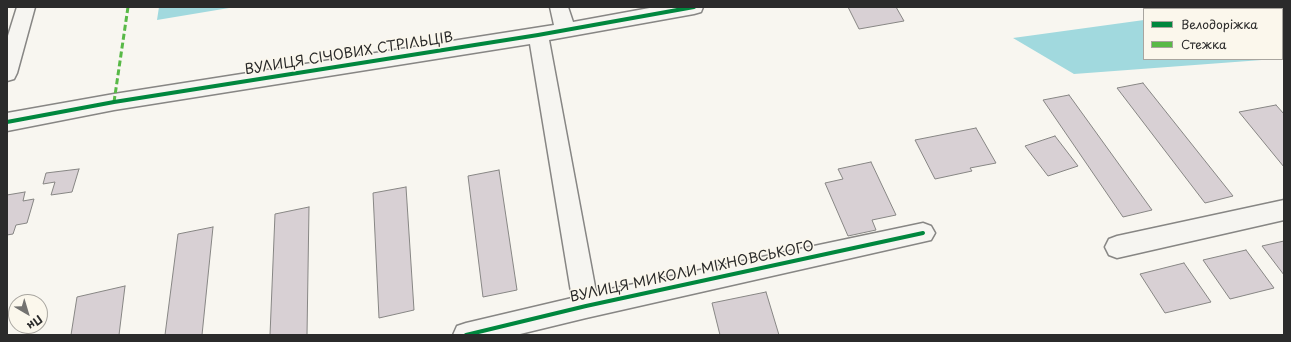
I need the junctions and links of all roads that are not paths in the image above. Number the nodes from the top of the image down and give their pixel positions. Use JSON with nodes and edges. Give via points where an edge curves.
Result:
{"nodes":[{"id":1,"x":26,"y":7,"type":"edge"},
{"id":2,"x":560,"y":7,"type":"edge"},
{"id":3,"x":694,"y":7,"type":"edge"},
{"id":4,"x":565,"y":30,"type":"junction"},
{"id":5,"x":538,"y":35,"type":"junction"},
{"id":6,"x":7,"y":73,"type":"edge"},
{"id":7,"x":7,"y":122,"type":"edge"},
{"id":8,"x":1284,"y":210,"type":"edge"},
{"id":9,"x":923,"y":233,"type":"dead end"},
{"id":10,"x":1117,"y":247,"type":"dead end"},
{"id":11,"x":586,"y":306,"type":"junction"},
{"id":12,"x":466,"y":335,"type":"edge"}],
"edges":[{"from":1,"to":6,"type":"street"},
{"from":2,"to":4,"type":"street"},
{"from":3,"to":4,"type":"street","name":"ВУЛИЦЯ СІЧОВИХ СТРІЛЬЦІВ"},
{"from":4,"to":5,"type":"street","name":"ВУЛИЦЯ СІЧОВИХ СТРІЛЬЦІВ"},
{"from":5,"to":7,"type":"street","name":"ВУЛИЦЯ СІЧОВИХ СТРІЛЬЦІВ","via":[[122,101]]},
{"from":5,"to":11,"type":"street"},
{"from":8,"to":10,"type":"street"},
{"from":9,"to":11,"type":"street","name":"ВУЛИЦЯ МИКОЛИ МІХНОВСЬКОГО"},
{"from":11,"to":12,"type":"street","name":"ВУЛИЦЯ МИКОЛИ МІХНОВСЬКОГО"}]}
